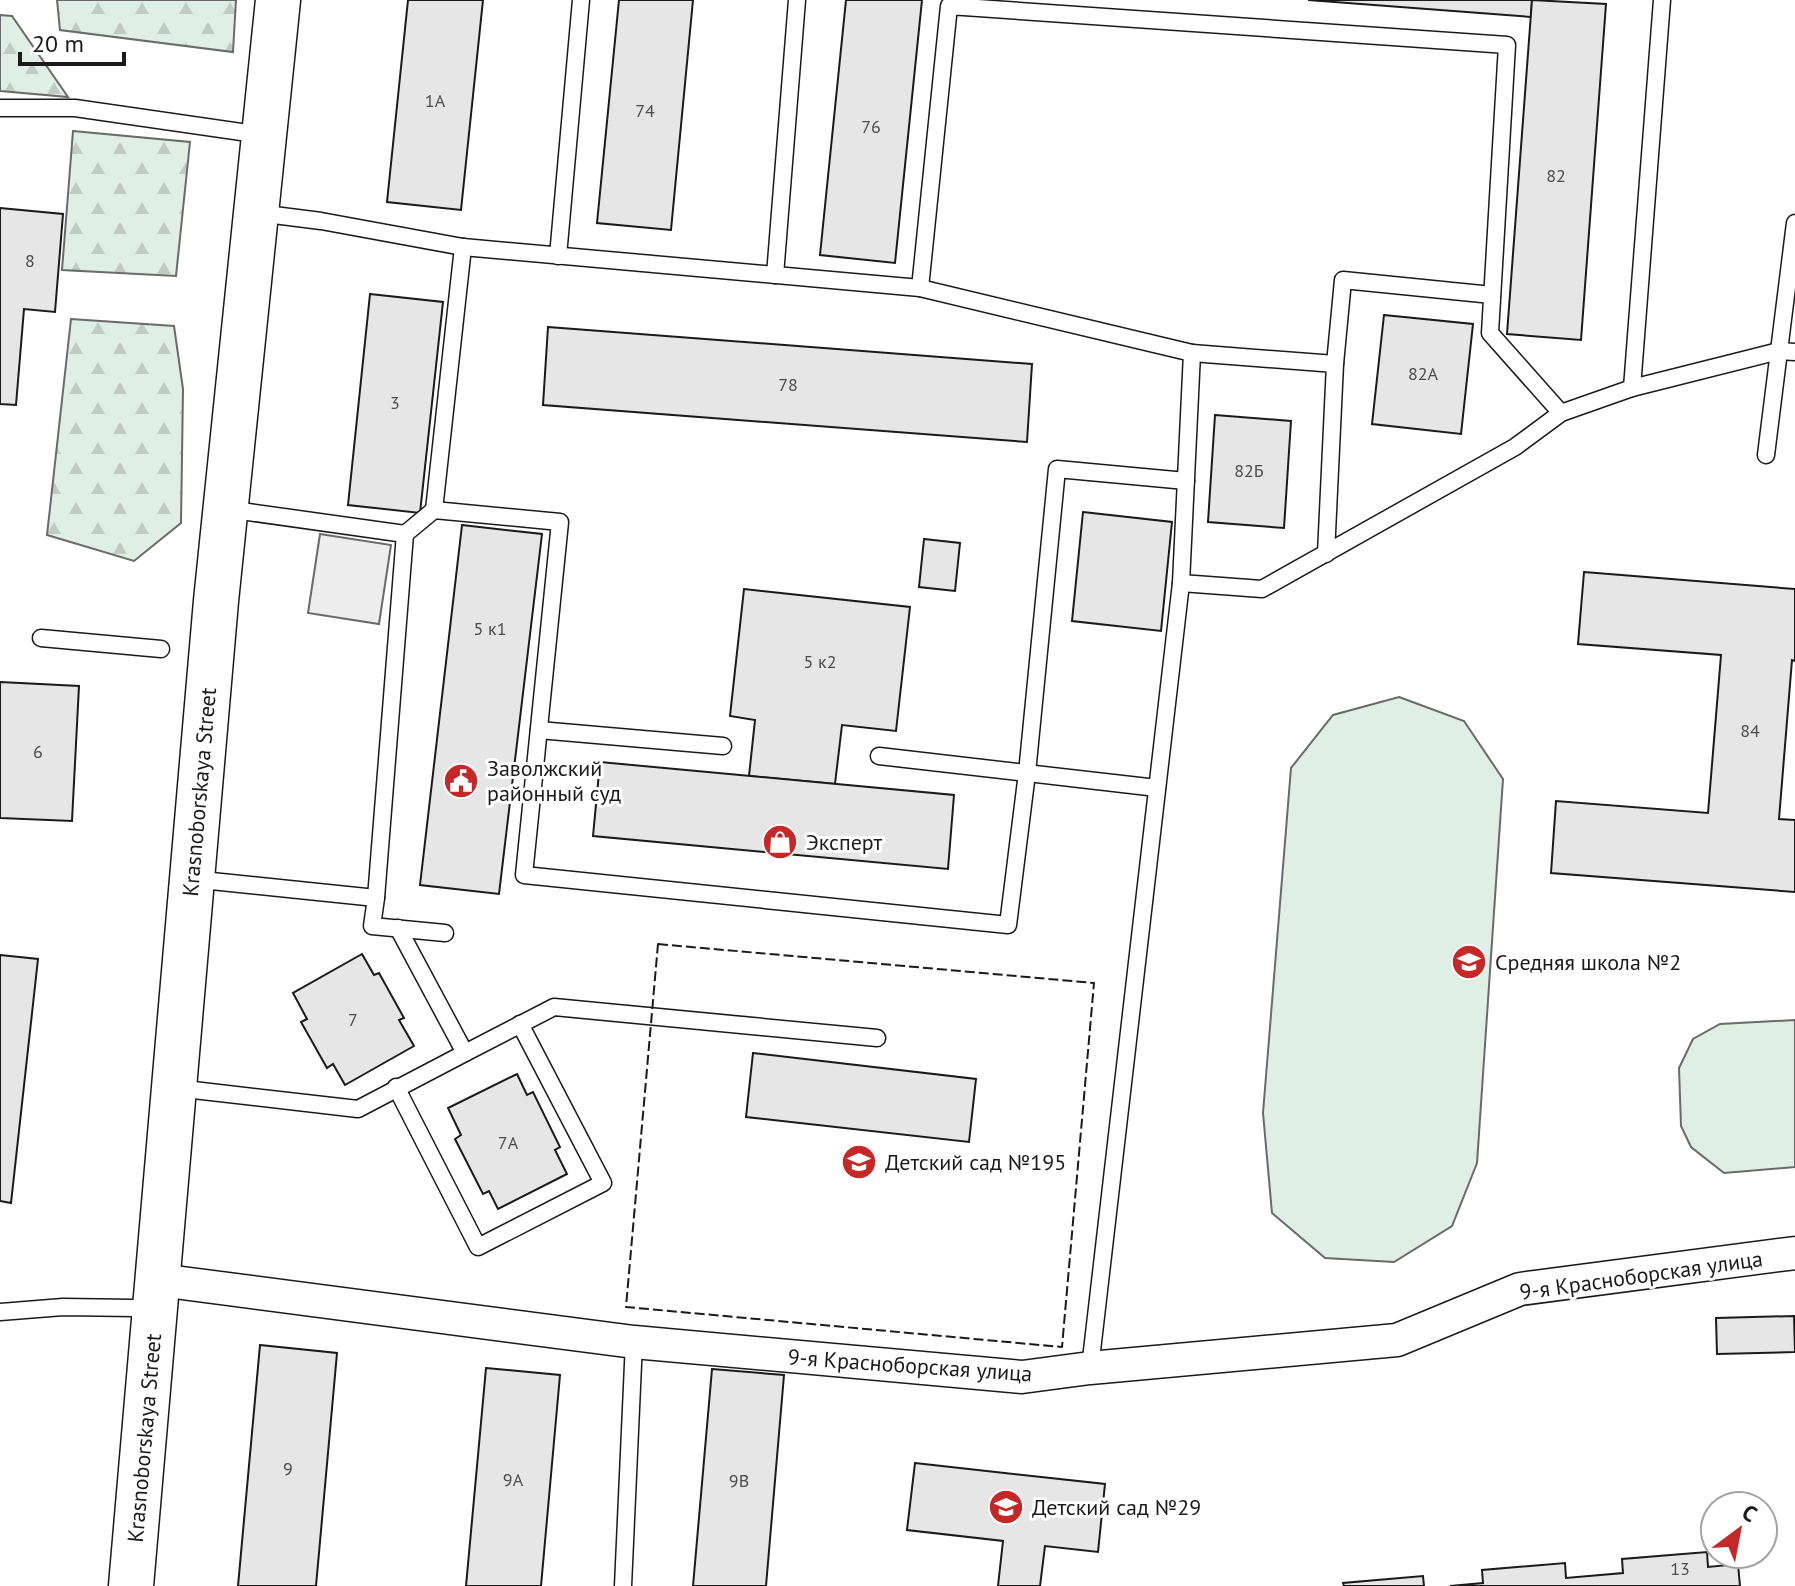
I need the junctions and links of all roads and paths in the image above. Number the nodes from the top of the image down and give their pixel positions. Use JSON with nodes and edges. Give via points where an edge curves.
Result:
{"nodes":[{"id":1,"x":278,"y":0,"type":"edge"},
{"id":2,"x":581,"y":0,"type":"edge"},
{"id":3,"x":797,"y":0,"type":"edge"},
{"id":4,"x":1662,"y":0,"type":"edge"},
{"id":5,"x":0,"y":108,"type":"edge"},
{"id":6,"x":263,"y":136,"type":"junction"},
{"id":7,"x":257,"y":212,"type":"junction"},
{"id":8,"x":1794,"y":234,"type":"edge"},
{"id":9,"x":463,"y":247,"type":"junction"},
{"id":10,"x":558,"y":256,"type":"junction"},
{"id":11,"x":775,"y":275,"type":"junction"},
{"id":12,"x":920,"y":288,"type":"junction"},
{"id":13,"x":1492,"y":295,"type":"junction"},
{"id":14,"x":1787,"y":352,"type":"edge"},
{"id":15,"x":1192,"y":353,"type":"junction"},
{"id":16,"x":1335,"y":364,"type":"junction"},
{"id":17,"x":1632,"y":388,"type":"junction"},
{"id":18,"x":1561,"y":413,"type":"junction"},
{"id":19,"x":1766,"y":455,"type":"dead end"},
{"id":20,"x":1186,"y":481,"type":"junction"},
{"id":21,"x":225,"y":509,"type":"junction"},
{"id":22,"x":434,"y":510,"type":"junction"},
{"id":23,"x":405,"y":534,"type":"junction"},
{"id":24,"x":1326,"y":554,"type":"junction"},
{"id":25,"x":1181,"y":583,"type":"junction"},
{"id":26,"x":41,"y":638,"type":"dead end"},
{"id":27,"x":161,"y":649,"type":"dead end"},
{"id":28,"x":539,"y":730,"type":"junction"},
{"id":29,"x":723,"y":746,"type":"dead end"},
{"id":30,"x":879,"y":756,"type":"dead end"},
{"id":31,"x":1027,"y":773,"type":"junction"},
{"id":32,"x":1157,"y":788,"type":"junction"},
{"id":33,"x":192,"y":879,"type":"junction"},
{"id":34,"x":376,"y":898,"type":"junction"},
{"id":35,"x":398,"y":928,"type":"junction"},
{"id":36,"x":445,"y":933,"type":"dead end"},
{"id":37,"x":520,"y":1024,"type":"junction"},
{"id":38,"x":877,"y":1038,"type":"dead end"},
{"id":39,"x":465,"y":1053,"type":"junction"},
{"id":40,"x":396,"y":1087,"type":"junction"},
{"id":41,"x":175,"y":1088,"type":"junction"},
{"id":42,"x":1795,"y":1253,"type":"edge"},
{"id":43,"x":159,"y":1280,"type":"junction"},
{"id":44,"x":0,"y":1312,"type":"edge"},
{"id":45,"x":634,"y":1342,"type":"junction"},
{"id":46,"x":1090,"y":1368,"type":"junction"},
{"id":47,"x":138,"y":1506,"type":"junction"},
{"id":48,"x":131,"y":1586,"type":"edge"},
{"id":49,"x":623,"y":1586,"type":"edge"}],
"edges":[{"from":1,"to":6,"type":"street","name":"Krasnoborskaya Street"},
{"from":2,"to":10,"type":"lane"},
{"from":3,"to":11,"type":"lane"},
{"from":4,"to":17,"type":"lane"},
{"from":5,"to":6,"type":"lane","via":[[75,108]]},
{"from":6,"to":7,"type":"street","name":"Krasnoborskaya Street"},
{"from":7,"to":9,"type":"lane"},
{"from":7,"to":21,"type":"street","name":"Krasnoborskaya Street"},
{"from":8,"to":14,"type":"lane"},
{"from":9,"to":10,"type":"lane"},
{"from":9,"to":22,"type":"lane"},
{"from":10,"to":11,"type":"lane"},
{"from":11,"to":12,"type":"lane"},
{"from":12,"to":13,"type":"lane","via":[[949,6],[1507,45]]},
{"from":12,"to":15,"type":"lane"},
{"from":13,"to":16,"type":"lane","via":[[1343,280]]},
{"from":13,"to":18,"type":"lane","via":[[1490,333]]},
{"from":14,"to":17,"type":"lane"},
{"from":14,"to":19,"type":"lane"},
{"from":15,"to":16,"type":"lane"},
{"from":15,"to":20,"type":"lane"},
{"from":16,"to":24,"type":"lane"},
{"from":17,"to":18,"type":"lane"},
{"from":18,"to":24,"type":"lane","via":[[1515,447]]},
{"from":20,"to":25,"type":"lane"},
{"from":20,"to":31,"type":"lane","via":[[1057,469]]},
{"from":21,"to":23,"type":"lane"},
{"from":21,"to":33,"type":"street","name":"Krasnoborskaya Street"},
{"from":22,"to":23,"type":"lane"},
{"from":22,"to":28,"type":"lane","via":[[560,522]]},
{"from":23,"to":34,"type":"lane"},
{"from":24,"to":25,"type":"lane","via":[[1262,589]]},
{"from":25,"to":32,"type":"lane"},
{"from":26,"to":27,"type":"lane"},
{"from":28,"to":29,"type":"lane"},
{"from":28,"to":31,"type":"lane","via":[[524,875],[1008,925]]},
{"from":30,"to":31,"type":"lane"},
{"from":31,"to":32,"type":"lane"},
{"from":32,"to":46,"type":"lane"},
{"from":33,"to":34,"type":"lane"},
{"from":33,"to":41,"type":"street","name":"Krasnoborskaya Street"},
{"from":34,"to":35,"type":"lane","via":[[372,926]]},
{"from":35,"to":36,"type":"lane"},
{"from":35,"to":39,"type":"lane"},
{"from":37,"to":38,"type":"lane","via":[[554,1007]]},
{"from":37,"to":39,"type":"lane"},
{"from":37,"to":40,"type":"lane","via":[[603,1183],[492,1240],[478,1247]]},
{"from":39,"to":40,"type":"lane"},
{"from":40,"to":41,"type":"lane","via":[[358,1109]]},
{"from":41,"to":43,"type":"street","name":"Krasnoborskaya Street"},
{"from":42,"to":46,"type":"street","name":"9-я Красноборская улица","via":[[1520,1289],[1397,1340]]},
{"from":43,"to":45,"type":"street","name":"9-я Красноборская улица"},
{"from":43,"to":47,"type":"street","name":"Krasnoborskaya Street"},
{"from":44,"to":47,"type":"lane","via":[[107,1306],[135,1308],[143,1317],[127,1484]]},
{"from":45,"to":46,"type":"street","name":"9-я Красноборская улица","via":[[1022,1377]]},
{"from":45,"to":49,"type":"lane"},
{"from":47,"to":48,"type":"street","name":"Krasnoborskaya Street"}]}
